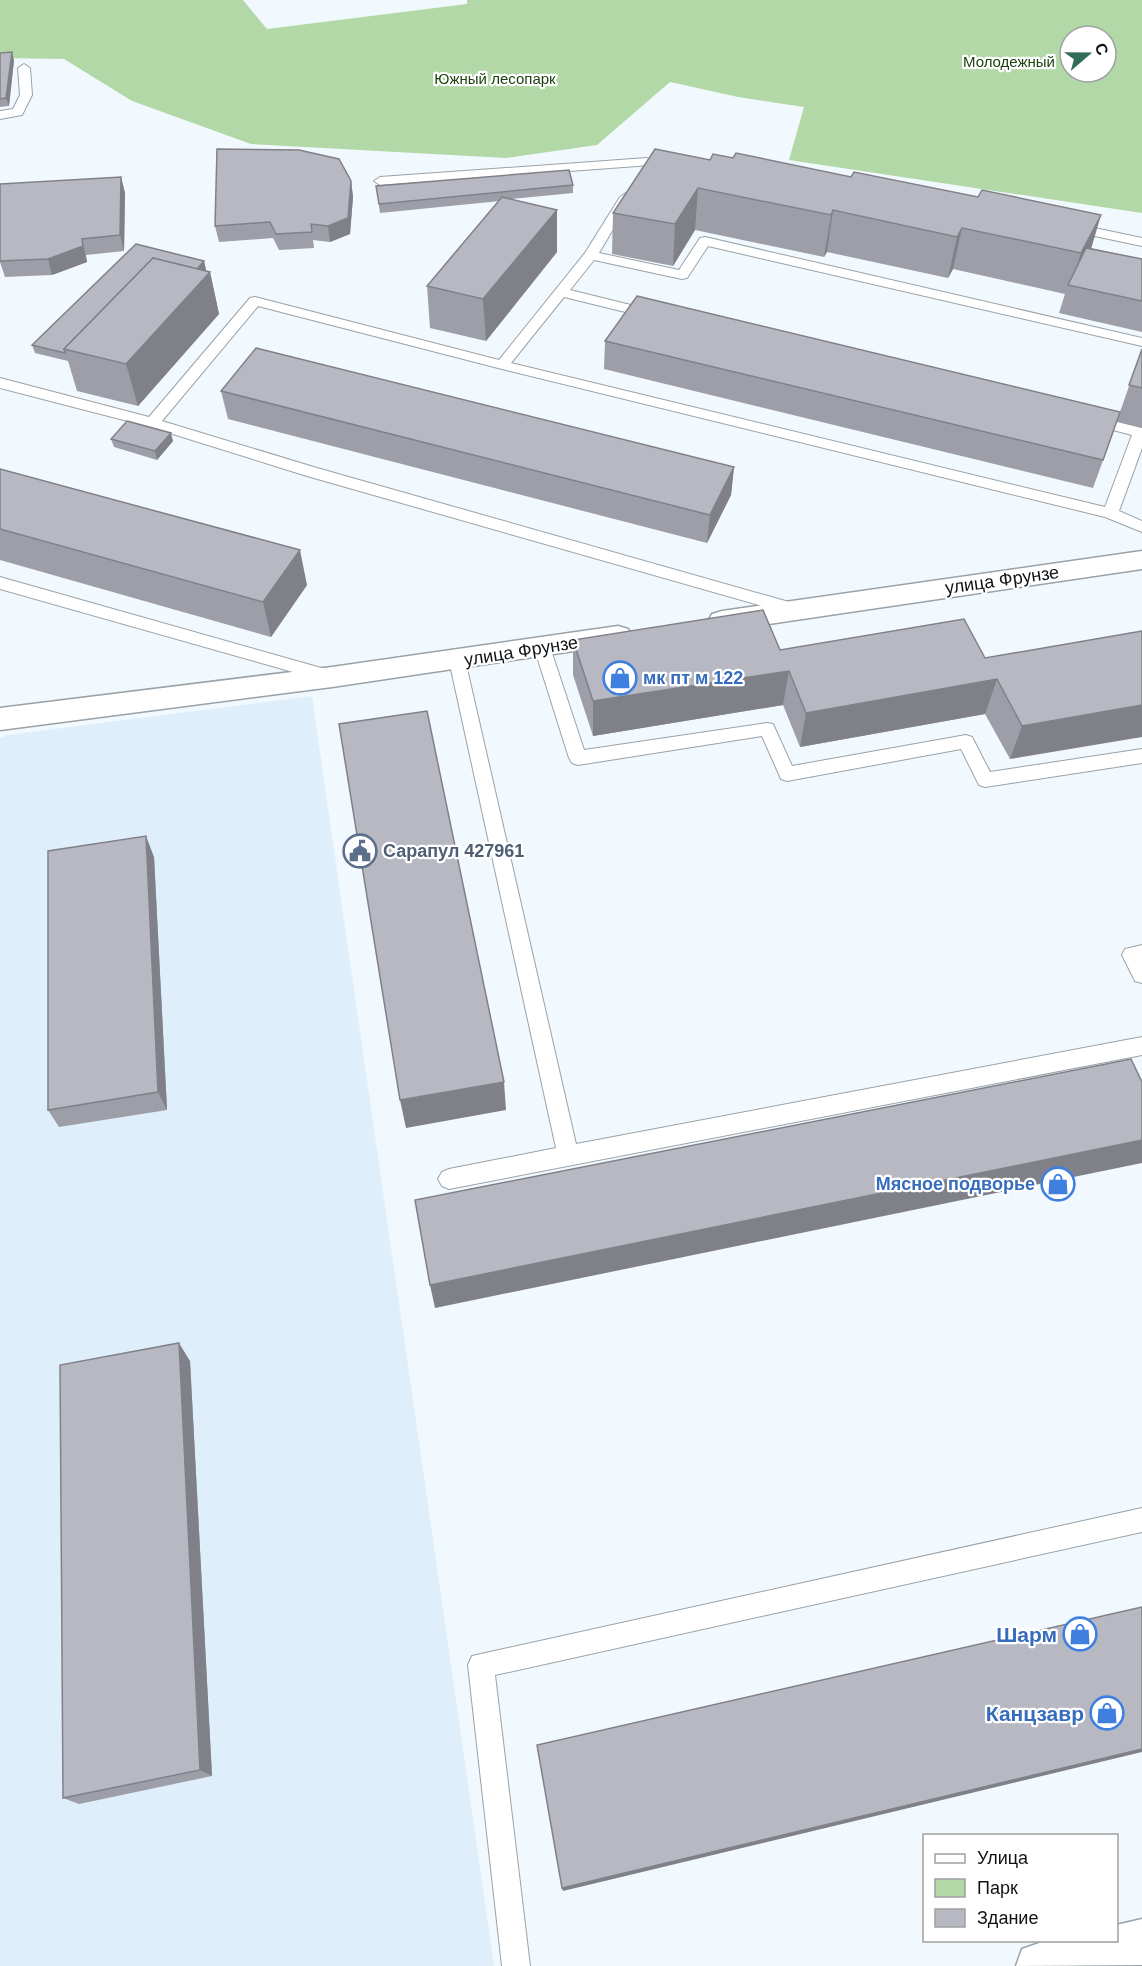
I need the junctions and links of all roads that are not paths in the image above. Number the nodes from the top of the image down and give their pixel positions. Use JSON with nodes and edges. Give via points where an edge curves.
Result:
{"nodes":[{"id":1,"x":24,"y":68,"type":"dead end"},
{"id":2,"x":0,"y":115,"type":"edge"},
{"id":3,"x":380,"y":181,"type":"dead end"},
{"id":4,"x":1061,"y":225,"type":"edge"},
{"id":5,"x":1142,"y":242,"type":"edge"},
{"id":6,"x":591,"y":255,"type":"junction"},
{"id":7,"x":561,"y":292,"type":"junction"},
{"id":8,"x":668,"y":318,"type":"edge"},
{"id":9,"x":1142,"y":342,"type":"edge"},
{"id":10,"x":502,"y":365,"type":"junction"},
{"id":11,"x":0,"y":383,"type":"edge"},
{"id":12,"x":1078,"y":417,"type":"edge"},
{"id":13,"x":152,"y":423,"type":"junction"},
{"id":14,"x":1141,"y":433,"type":"edge"},
{"id":15,"x":1110,"y":513,"type":"junction"},
{"id":16,"x":1142,"y":527,"type":"edge"},
{"id":17,"x":1142,"y":560,"type":"edge"},
{"id":18,"x":0,"y":584,"type":"edge"},
{"id":19,"x":797,"y":610,"type":"junction"},
{"id":20,"x":693,"y":625,"type":"edge"},
{"id":21,"x":646,"y":632,"type":"edge"},
{"id":22,"x":542,"y":647,"type":"junction"},
{"id":23,"x":456,"y":660,"type":"junction"},
{"id":24,"x":332,"y":677,"type":"junction"},
{"id":25,"x":2,"y":718,"type":"edge"},
{"id":26,"x":1142,"y":756,"type":"edge"},
{"id":27,"x":1142,"y":953,"type":"edge"},
{"id":28,"x":1142,"y":975,"type":"edge"},
{"id":29,"x":1134,"y":1054,"type":"edge"},
{"id":30,"x":568,"y":1155,"type":"junction"},
{"id":31,"x":449,"y":1179,"type":"dead end"},
{"id":32,"x":1142,"y":1521,"type":"edge"},
{"id":33,"x":1142,"y":1942,"type":"edge"},
{"id":34,"x":516,"y":1966,"type":"edge"},
{"id":35,"x":1039,"y":1966,"type":"edge"}],
"edges":[{"from":1,"to":2,"type":"lane","via":[[26,95],[18,112]]},
{"from":3,"to":6,"type":"lane","via":[[652,163],[634,184]]},
{"from":4,"to":5,"type":"lane"},
{"from":6,"to":7,"type":"lane"},
{"from":6,"to":9,"type":"lane","via":[[682,275],[705,241]]},
{"from":7,"to":8,"type":"lane"},
{"from":7,"to":10,"type":"lane"},
{"from":10,"to":13,"type":"lane","via":[[255,301]]},
{"from":10,"to":15,"type":"lane"},
{"from":11,"to":13,"type":"lane"},
{"from":12,"to":14,"type":"lane"},
{"from":13,"to":19,"type":"lane"},
{"from":14,"to":15,"type":"lane"},
{"from":15,"to":16,"type":"lane"},
{"from":17,"to":19,"type":"street","name":"улица Фрунзе"},
{"from":18,"to":24,"type":"lane"},
{"from":19,"to":20,"type":"street","name":"улица Фрунзе"},
{"from":21,"to":22,"type":"street","name":"улица Фрунзе"},
{"from":22,"to":23,"type":"street","name":"улица Фрунзе"},
{"from":22,"to":26,"type":"lane","via":[[578,759],[767,729],[787,774],[966,742],[985,780]]},
{"from":23,"to":24,"type":"street","name":"улица Фрунзе"},
{"from":23,"to":30,"type":"lane"},
{"from":24,"to":25,"type":"street","name":"улица Фрунзе"},
{"from":27,"to":28,"type":"lane","via":[[1132,955]]},
{"from":29,"to":30,"type":"lane"},
{"from":30,"to":31,"type":"lane"},
{"from":32,"to":34,"type":"lane","via":[[481,1665]]},
{"from":33,"to":35,"type":"street"}]}
